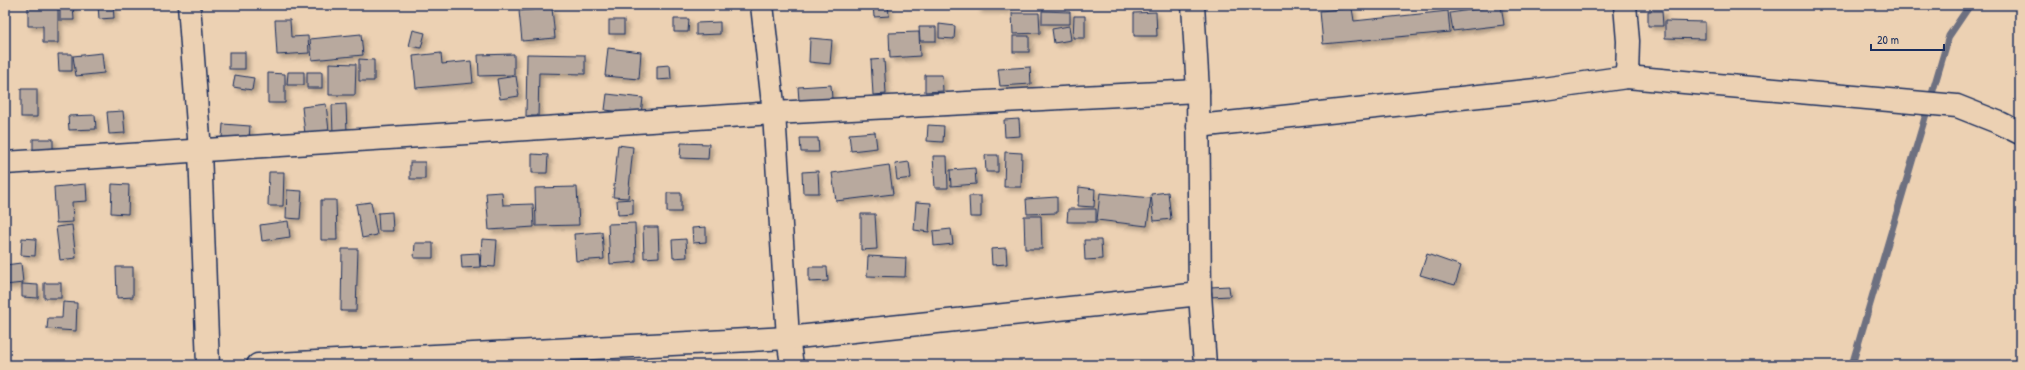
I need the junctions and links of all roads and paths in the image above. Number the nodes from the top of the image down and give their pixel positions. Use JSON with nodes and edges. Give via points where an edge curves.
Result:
{"nodes":[{"id":1,"x":189,"y":5,"type":"edge"},
{"id":2,"x":762,"y":5,"type":"edge"},
{"id":3,"x":1194,"y":5,"type":"edge"},
{"id":4,"x":1626,"y":5,"type":"edge"},
{"id":5,"x":1628,"y":77,"type":"junction"},
{"id":6,"x":1198,"y":91,"type":"junction"},
{"id":7,"x":774,"y":113,"type":"junction"},
{"id":8,"x":1198,"y":126,"type":"junction"},
{"id":9,"x":2020,"y":133,"type":"edge"},
{"id":10,"x":200,"y":151,"type":"junction"},
{"id":11,"x":5,"y":163,"type":"edge"},
{"id":12,"x":1200,"y":294,"type":"junction"},
{"id":13,"x":788,"y":338,"type":"junction"},
{"id":14,"x":208,"y":365,"type":"edge"},
{"id":15,"x":258,"y":365,"type":"edge"},
{"id":16,"x":792,"y":365,"type":"edge"},
{"id":17,"x":1206,"y":365,"type":"edge"}],
"edges":[{"from":1,"to":10,"type":"street"},
{"from":2,"to":7,"type":"street"},
{"from":3,"to":6,"type":"street"},
{"from":4,"to":5,"type":"street"},
{"from":5,"to":8,"type":"street","via":[[1536,90]]},
{"from":5,"to":9,"type":"street","via":[[1957,106],[2000,122]]},
{"from":6,"to":7,"type":"street"},
{"from":6,"to":8,"type":"street"},
{"from":7,"to":10,"type":"street"},
{"from":7,"to":13,"type":"street"},
{"from":8,"to":12,"type":"street"},
{"from":10,"to":11,"type":"street"},
{"from":10,"to":14,"type":"street"},
{"from":12,"to":13,"type":"street"},
{"from":12,"to":17,"type":"street"},
{"from":13,"to":15,"type":"street"},
{"from":13,"to":16,"type":"street"}]}
